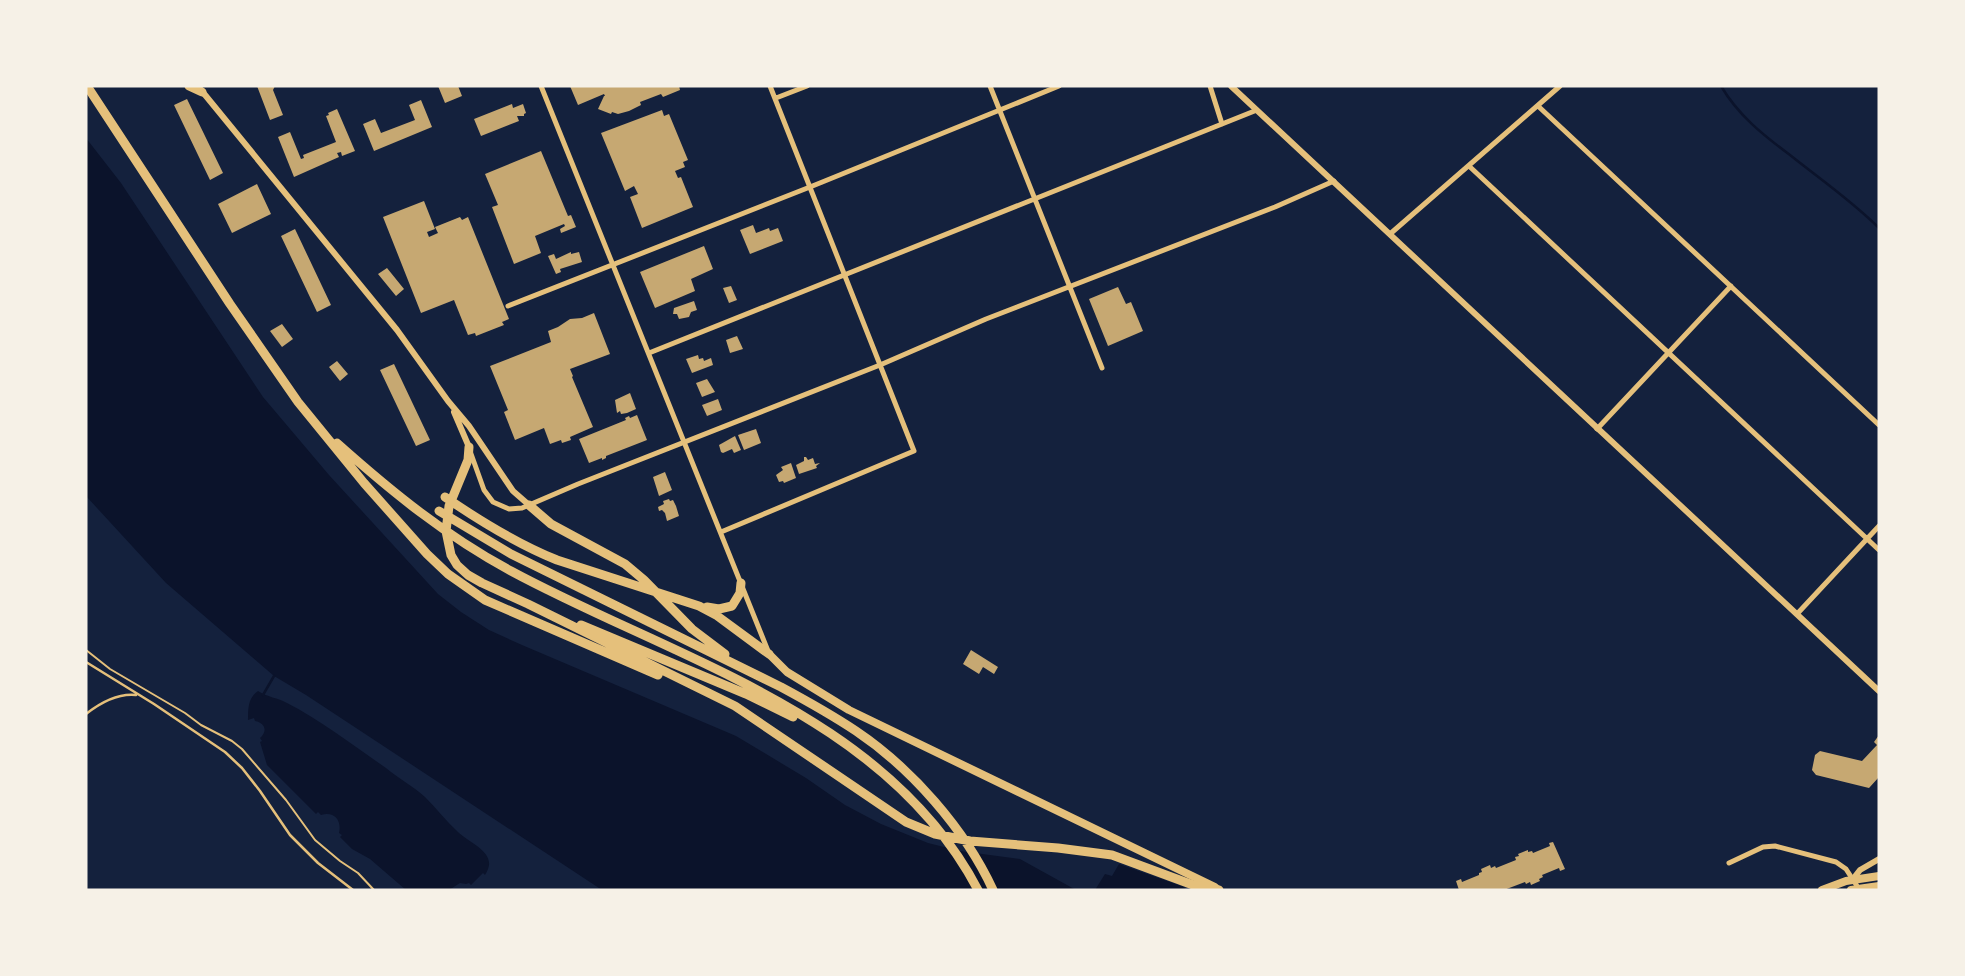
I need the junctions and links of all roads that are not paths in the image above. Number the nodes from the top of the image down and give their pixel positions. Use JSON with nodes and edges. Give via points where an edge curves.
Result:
{"nodes":[{"id":1,"x":87,"y":86,"type":"edge"},
{"id":2,"x":189,"y":86,"type":"edge"},
{"id":3,"x":541,"y":86,"type":"edge"},
{"id":4,"x":770,"y":86,"type":"edge"},
{"id":5,"x":807,"y":86,"type":"edge"},
{"id":6,"x":990,"y":86,"type":"edge"},
{"id":7,"x":1059,"y":86,"type":"edge"},
{"id":8,"x":1210,"y":86,"type":"edge"},
{"id":9,"x":1231,"y":86,"type":"edge"},
{"id":10,"x":1560,"y":86,"type":"edge"},
{"id":11,"x":200,"y":89,"type":"edge"},
{"id":12,"x":776,"y":99,"type":"junction"},
{"id":13,"x":1538,"y":106,"type":"junction"},
{"id":14,"x":1000,"y":110,"type":"junction"},
{"id":15,"x":1257,"y":110,"type":"junction"},
{"id":16,"x":1222,"y":124,"type":"junction"},
{"id":17,"x":1469,"y":166,"type":"junction"},
{"id":18,"x":1334,"y":181,"type":"junction"},
{"id":19,"x":810,"y":187,"type":"junction"},
{"id":20,"x":1036,"y":198,"type":"junction"},
{"id":21,"x":1390,"y":234,"type":"junction"},
{"id":22,"x":613,"y":265,"type":"junction"},
{"id":23,"x":845,"y":275,"type":"junction"},
{"id":24,"x":1731,"y":286,"type":"junction"},
{"id":25,"x":1070,"y":287,"type":"junction"},
{"id":26,"x":508,"y":306,"type":"dead end"},
{"id":27,"x":649,"y":353,"type":"junction"},
{"id":28,"x":1668,"y":353,"type":"junction"},
{"id":29,"x":880,"y":365,"type":"junction"},
{"id":30,"x":1102,"y":368,"type":"dead end"},
{"id":31,"x":448,"y":401,"type":"junction"},
{"id":32,"x":298,"y":402,"type":"junction"},
{"id":33,"x":1879,"y":425,"type":"edge"},
{"id":34,"x":1597,"y":429,"type":"junction"},
{"id":35,"x":685,"y":442,"type":"junction"},
{"id":36,"x":469,"y":447,"type":"junction"},
{"id":37,"x":445,"y":497,"type":"dead end"},
{"id":38,"x":529,"y":506,"type":"junction"},
{"id":39,"x":439,"y":511,"type":"dead end"},
{"id":40,"x":1879,"y":526,"type":"edge"},
{"id":41,"x":721,"y":532,"type":"junction"},
{"id":42,"x":1867,"y":539,"type":"junction"},
{"id":43,"x":1879,"y":550,"type":"edge"},
{"id":44,"x":741,"y":583,"type":"junction"},
{"id":45,"x":528,"y":604,"type":"junction"},
{"id":46,"x":699,"y":606,"type":"junction"},
{"id":47,"x":1797,"y":614,"type":"junction"},
{"id":48,"x":769,"y":654,"type":"junction"},
{"id":49,"x":86,"y":662,"type":"edge"},
{"id":50,"x":746,"y":670,"type":"junction"},
{"id":51,"x":1879,"y":691,"type":"edge"},
{"id":52,"x":139,"y":695,"type":"junction"},
{"id":53,"x":735,"y":706,"type":"junction"},
{"id":54,"x":86,"y":714,"type":"edge"},
{"id":55,"x":838,"y":739,"type":"junction"},
{"id":56,"x":1879,"y":859,"type":"edge"},
{"id":57,"x":1729,"y":863,"type":"dead end"},
{"id":58,"x":1879,"y":876,"type":"edge"},
{"id":59,"x":1853,"y":879,"type":"junction"},
{"id":60,"x":1879,"y":886,"type":"edge"},
{"id":61,"x":1855,"y":889,"type":"edge"},
{"id":62,"x":353,"y":890,"type":"edge"},
{"id":63,"x":978,"y":890,"type":"edge"},
{"id":64,"x":993,"y":890,"type":"edge"},
{"id":65,"x":1220,"y":890,"type":"edge"},
{"id":66,"x":1822,"y":890,"type":"edge"}],
"edges":[{"from":1,"to":32,"type":"highway"},
{"from":2,"to":11,"type":"highway"},
{"from":3,"to":22,"type":"street"},
{"from":4,"to":12,"type":"street"},
{"from":5,"to":12,"type":"street"},
{"from":6,"to":14,"type":"street"},
{"from":7,"to":14,"type":"street"},
{"from":8,"to":16,"type":"street"},
{"from":9,"to":15,"type":"street"},
{"from":10,"to":13,"type":"street"},
{"from":11,"to":31,"type":"street","via":[[397,330]]},
{"from":12,"to":19,"type":"street"},
{"from":13,"to":17,"type":"street"},
{"from":13,"to":24,"type":"street"},
{"from":14,"to":19,"type":"street"},
{"from":14,"to":20,"type":"street"},
{"from":15,"to":16,"type":"street"},
{"from":15,"to":18,"type":"street"},
{"from":16,"to":20,"type":"street"},
{"from":17,"to":21,"type":"street"},
{"from":17,"to":28,"type":"street"},
{"from":18,"to":21,"type":"street"},
{"from":18,"to":25,"type":"street"},
{"from":19,"to":22,"type":"street"},
{"from":19,"to":23,"type":"street"},
{"from":20,"to":23,"type":"street"},
{"from":20,"to":25,"type":"street"},
{"from":21,"to":34,"type":"street"},
{"from":22,"to":26,"type":"street"},
{"from":22,"to":27,"type":"street"},
{"from":23,"to":27,"type":"street"},
{"from":23,"to":29,"type":"street"},
{"from":24,"to":28,"type":"street"},
{"from":24,"to":33,"type":"street"},
{"from":25,"to":29,"type":"street"},
{"from":25,"to":30,"type":"street"},
{"from":27,"to":35,"type":"street"},
{"from":28,"to":34,"type":"street"},
{"from":28,"to":42,"type":"street"},
{"from":29,"to":35,"type":"street"},
{"from":29,"to":41,"type":"street","via":[[914,451]]},
{"from":31,"to":36,"type":"street"},
{"from":31,"to":38,"type":"street","via":[[513,491]]},
{"from":32,"to":53,"type":"highway","via":[[428,554],[467,588],[503,609]]},
{"from":32,"to":55,"type":"highway","via":[[389,489],[462,543],[512,572],[751,687]]},
{"from":34,"to":47,"type":"street"},
{"from":35,"to":38,"type":"street"},
{"from":35,"to":41,"type":"street"},
{"from":36,"to":38,"type":"street","via":[[493,502],[515,510]]},
{"from":36,"to":45,"type":"highway","via":[[466,467],[449,506],[446,531],[451,555],[468,575]]},
{"from":37,"to":46,"type":"highway","via":[[535,551]]},
{"from":38,"to":50,"type":"highway","via":[[551,524],[625,564],[703,639]]},
{"from":39,"to":50,"type":"highway","via":[[511,554]]},
{"from":40,"to":42,"type":"street"},
{"from":41,"to":44,"type":"street"},
{"from":42,"to":43,"type":"street"},
{"from":42,"to":47,"type":"street"},
{"from":44,"to":46,"type":"highway","via":[[732,606]]},
{"from":44,"to":48,"type":"street"},
{"from":45,"to":53,"type":"highway"},
{"from":45,"to":55,"type":"highway","via":[[646,650]]},
{"from":46,"to":48,"type":"highway"},
{"from":47,"to":51,"type":"street"},
{"from":48,"to":65,"type":"main road","via":[[787,671],[849,710]]},
{"from":49,"to":52,"type":"lane"},
{"from":50,"to":64,"type":"highway","via":[[820,708],[885,753],[926,793],[970,849]]},
{"from":52,"to":54,"type":"lane","via":[[122,694]]},
{"from":52,"to":62,"type":"lane","via":[[225,752],[260,790],[290,835]]},
{"from":53,"to":65,"type":"highway","via":[[886,810],[935,834],[1112,855]]},
{"from":55,"to":63,"type":"highway","via":[[926,813]]},
{"from":56,"to":59,"type":"street"},
{"from":57,"to":59,"type":"street","via":[[1775,846],[1836,862]]},
{"from":58,"to":59,"type":"main road"},
{"from":59,"to":61,"type":"street"},
{"from":59,"to":66,"type":"main road"},
{"from":60,"to":61,"type":"main road"}]}
